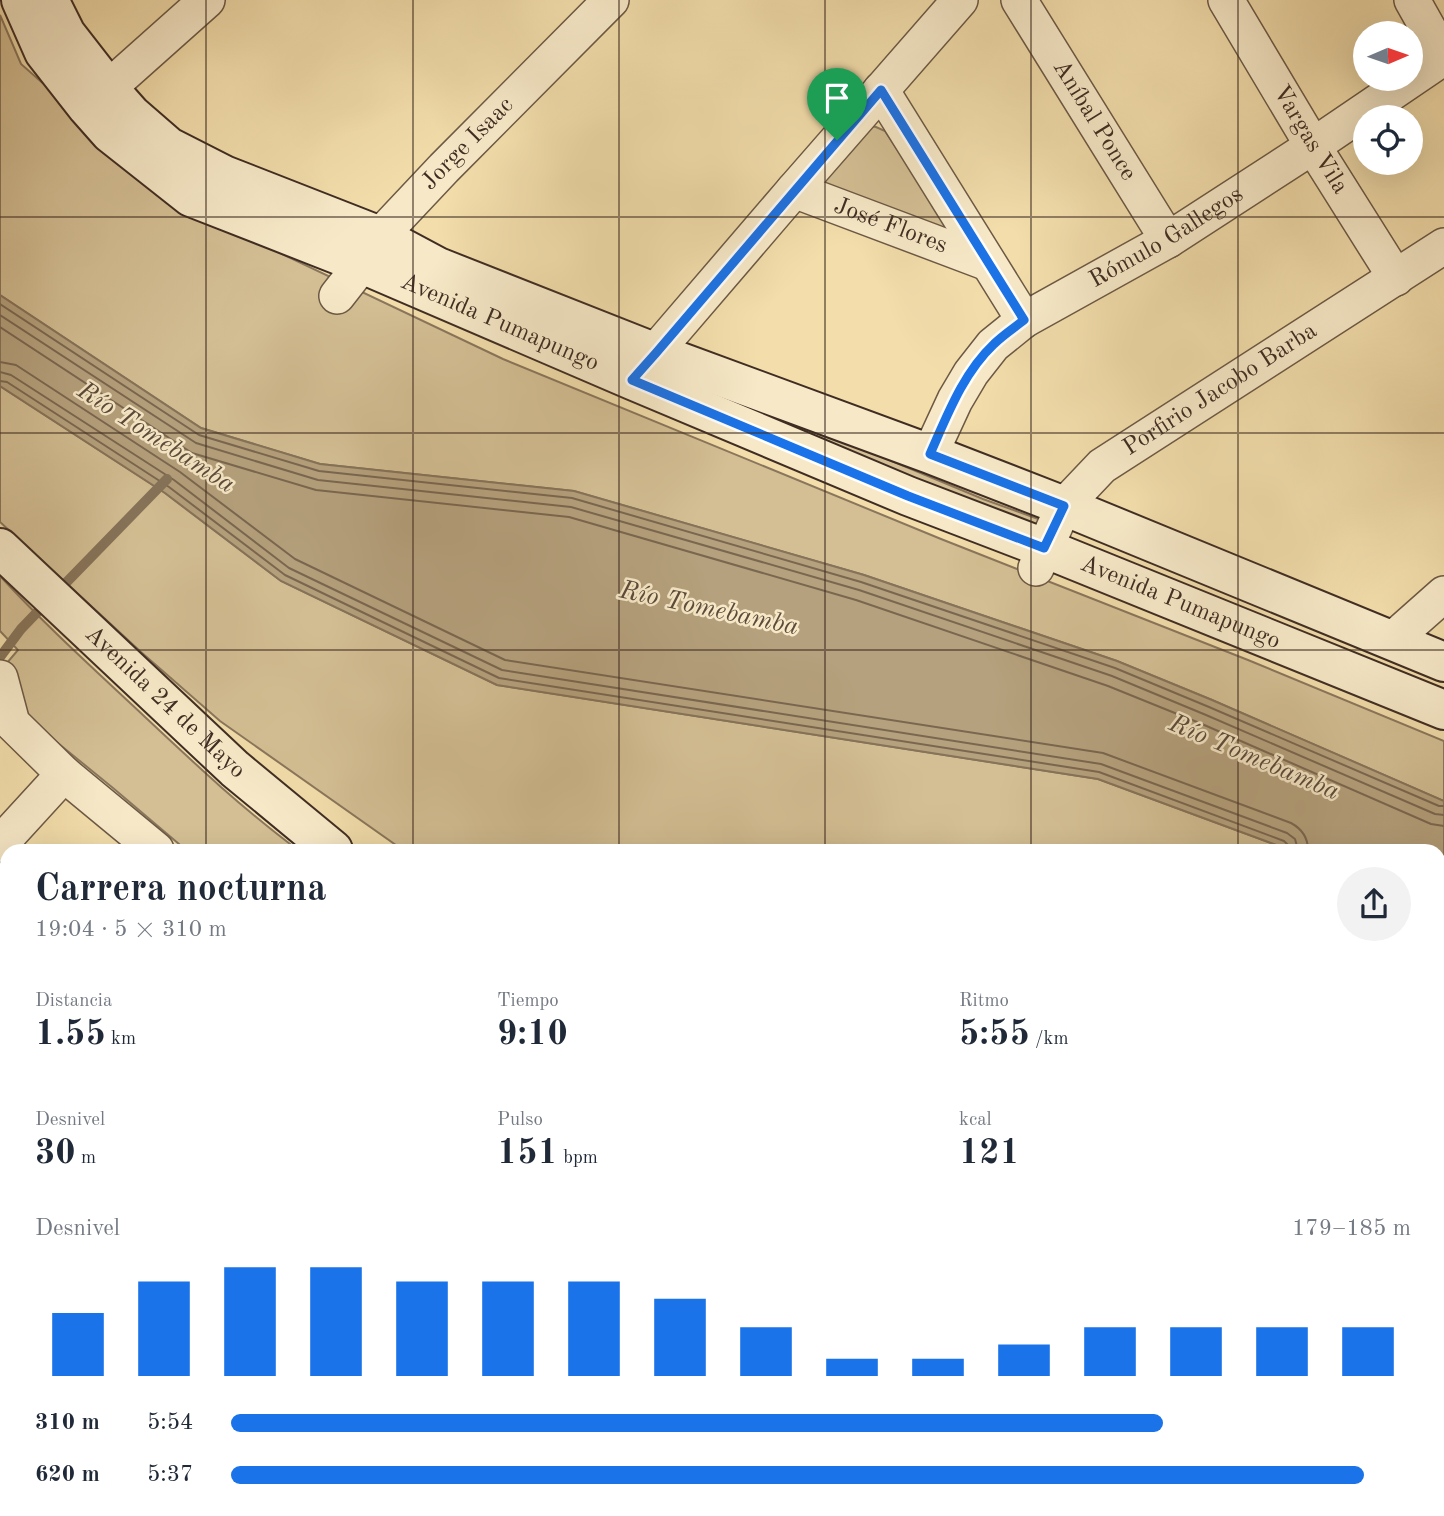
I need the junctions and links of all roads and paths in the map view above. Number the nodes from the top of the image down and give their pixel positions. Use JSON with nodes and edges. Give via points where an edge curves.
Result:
{"nodes":[{"id":1,"x":21,"y":0,"type":"edge"},
{"id":2,"x":49,"y":0,"type":"edge"},
{"id":3,"x":207,"y":0,"type":"edge"},
{"id":4,"x":611,"y":0,"type":"edge"},
{"id":5,"x":960,"y":0,"type":"edge"},
{"id":6,"x":1019,"y":0,"type":"edge"},
{"id":7,"x":1226,"y":0,"type":"edge"},
{"id":8,"x":1412,"y":0,"type":"edge"},
{"id":9,"x":1444,"y":57,"type":"edge"},
{"id":10,"x":881,"y":90,"type":"junction"},
{"id":11,"x":97,"y":98,"type":"junction"},
{"id":12,"x":1313,"y":146,"type":"junction"},
{"id":13,"x":794,"y":190,"type":"junction"},
{"id":14,"x":1168,"y":240,"type":"junction"},
{"id":15,"x":1444,"y":246,"type":"edge"},
{"id":16,"x":371,"y":250,"type":"junction"},
{"id":17,"x":988,"y":263,"type":"junction"},
{"id":18,"x":1396,"y":278,"type":"junction"},
{"id":19,"x":337,"y":296,"type":"dead end"},
{"id":20,"x":1024,"y":320,"type":"junction"},
{"id":21,"x":644,"y":366,"type":"junction"},
{"id":22,"x":930,"y":454,"type":"junction"},
{"id":23,"x":1064,"y":506,"type":"junction"},
{"id":24,"x":5,"y":553,"type":"edge"},
{"id":25,"x":1040,"y":558,"type":"junction"},
{"id":26,"x":1444,"y":594,"type":"edge"},
{"id":27,"x":1391,"y":641,"type":"junction"},
{"id":28,"x":1444,"y":662,"type":"edge"},
{"id":29,"x":0,"y":678,"type":"edge"},
{"id":30,"x":1444,"y":710,"type":"edge"},
{"id":31,"x":64,"y":774,"type":"junction"},
{"id":32,"x":1,"y":844,"type":"edge"},
{"id":33,"x":149,"y":844,"type":"edge"},
{"id":34,"x":326,"y":844,"type":"edge"}],
"edges":[{"from":1,"to":11,"type":"main road","name":"Avenida Pumapungo","via":[[44,52]]},
{"from":2,"to":11,"type":"main road","name":"Avenida Pumapungo"},
{"from":3,"to":11,"type":"street"},
{"from":4,"to":16,"type":"street","name":"Jorge Isaac","via":[[444,168]]},
{"from":5,"to":10,"type":"street"},
{"from":6,"to":14,"type":"street","name":"Aníbal Ponce"},
{"from":7,"to":12,"type":"street","name":"Vargas Vila"},
{"from":8,"to":9,"type":"street"},
{"from":9,"to":12,"type":"street","name":"Rómulo Gallegos"},
{"from":10,"to":13,"type":"street"},
{"from":10,"to":17,"type":"street"},
{"from":11,"to":16,"type":"main road","name":"Avenida Pumapungo","via":[[131,114],[169,147]]},
{"from":12,"to":14,"type":"street","name":"Rómulo Gallegos"},
{"from":12,"to":18,"type":"street","name":"Vargas Vila"},
{"from":13,"to":17,"type":"street","name":"José Flores"},
{"from":13,"to":21,"type":"street"},
{"from":14,"to":20,"type":"street","name":"Rómulo Gallegos"},
{"from":15,"to":18,"type":"street","name":"Porfirio Jacobo Barba"},
{"from":16,"to":19,"type":"street","name":"Jorge Isaac"},
{"from":16,"to":21,"type":"main road","name":"Avenida Pumapungo","via":[[438,267]]},
{"from":17,"to":20,"type":"street"},
{"from":18,"to":23,"type":"street","name":"Porfirio Jacobo Barba","via":[[1102,466]]},
{"from":20,"to":22,"type":"street","name":"Rómulo Gallegos","via":[[993,345],[971,373]]},
{"from":21,"to":22,"type":"main road","name":"Avenida Pumapungo"},
{"from":21,"to":25,"type":"main road","name":"Avenida Pumapungo"},
{"from":22,"to":23,"type":"main road","name":"Avenida Pumapungo"},
{"from":23,"to":25,"type":"street","name":"Porfirio Jacobo Barba"},
{"from":23,"to":27,"type":"main road","name":"Avenida Pumapungo"},
{"from":24,"to":34,"type":"main road","name":"Avenida 24 de Mayo","via":[[235,769]]},
{"from":25,"to":30,"type":"main road","name":"Avenida Pumapungo"},
{"from":26,"to":27,"type":"street"},
{"from":27,"to":28,"type":"main road","name":"Avenida Pumapungo"},
{"from":29,"to":31,"type":"street","via":[[12,723]]},
{"from":31,"to":32,"type":"street"},
{"from":31,"to":33,"type":"street"}]}
